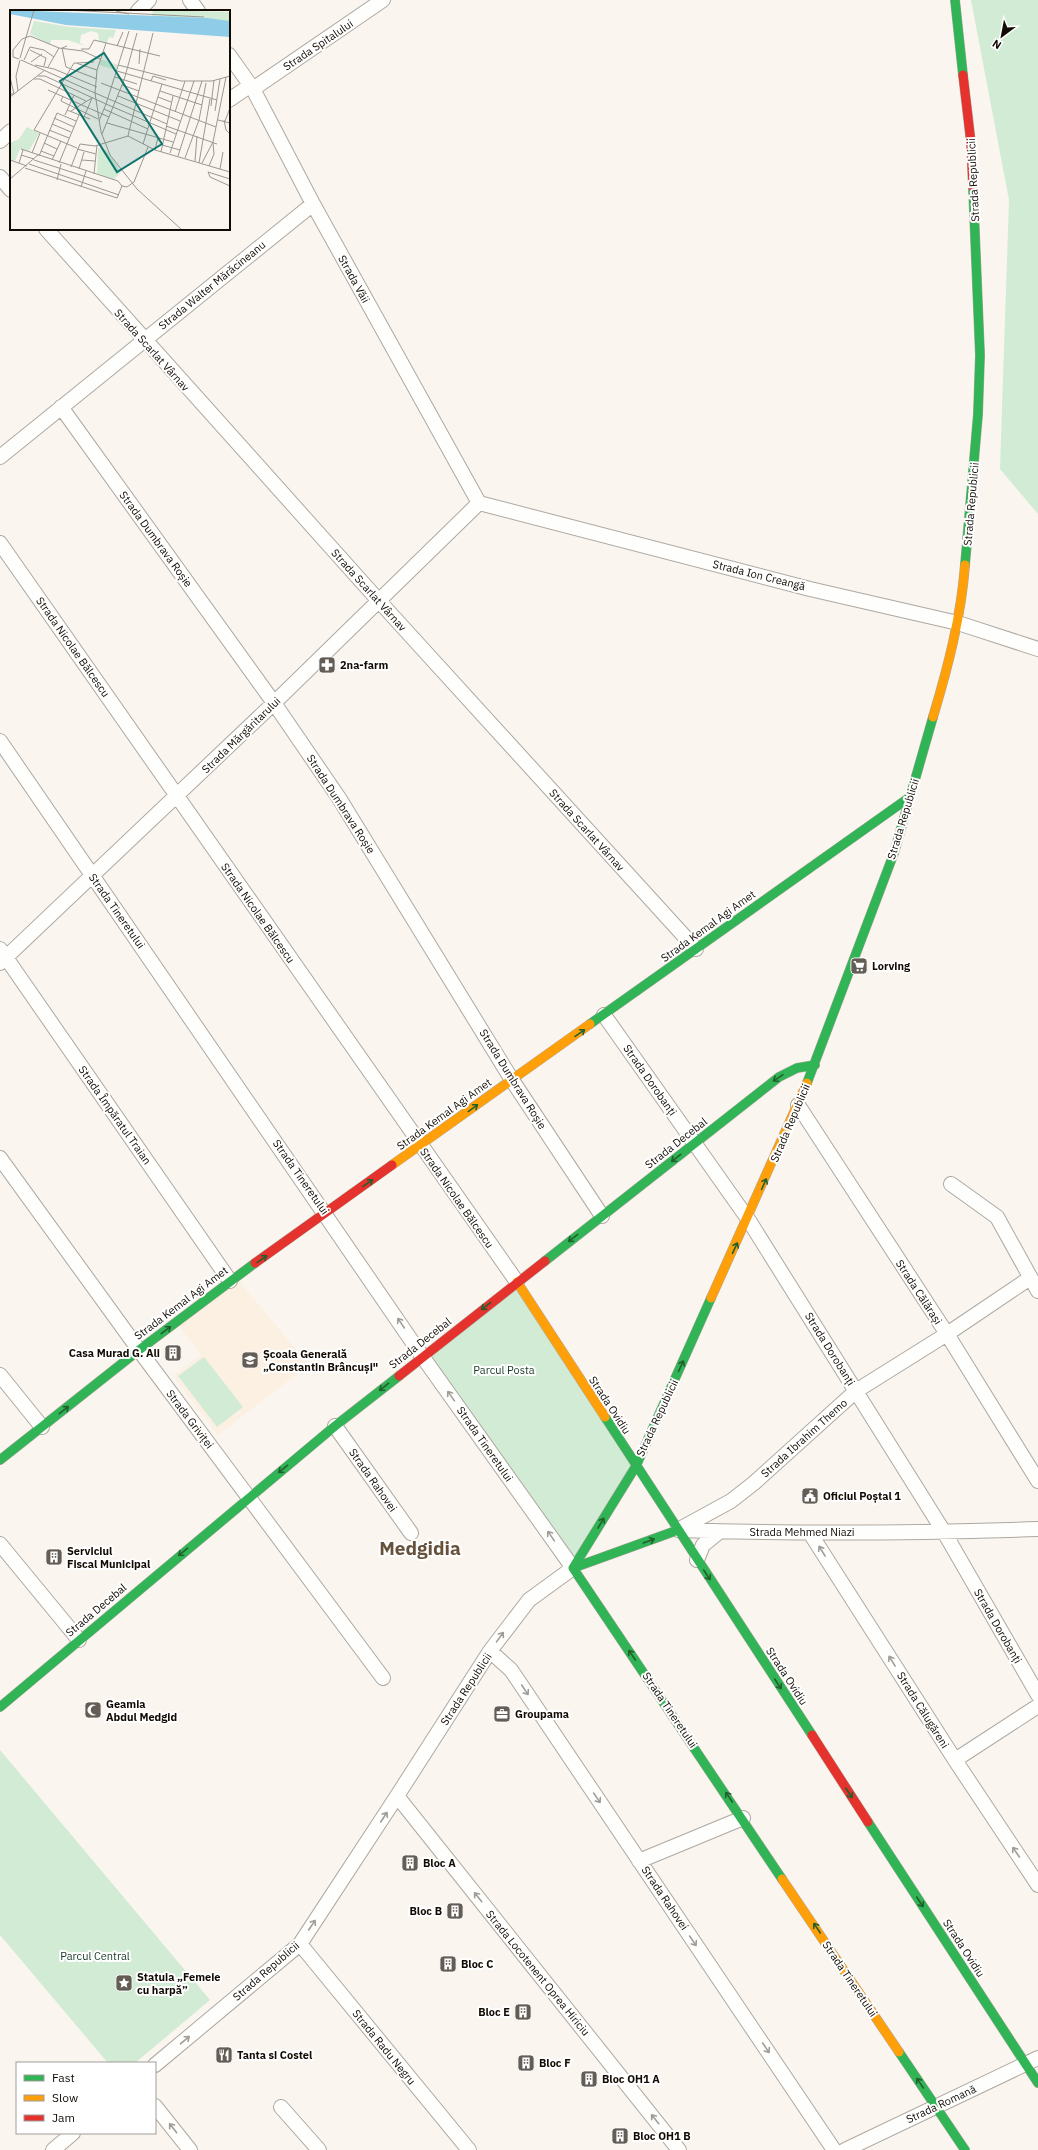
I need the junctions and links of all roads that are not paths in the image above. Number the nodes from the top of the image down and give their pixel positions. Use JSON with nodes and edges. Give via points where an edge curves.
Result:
{"nodes":[{"id":1,"x":149,"y":0,"type":"edge"},
{"id":2,"x":190,"y":0,"type":"edge"},
{"id":3,"x":383,"y":0,"type":"edge"},
{"id":4,"x":955,"y":0,"type":"edge"},
{"id":5,"x":139,"y":10,"type":"edge"},
{"id":6,"x":197,"y":10,"type":"edge"},
{"id":7,"x":230,"y":56,"type":"edge"},
{"id":8,"x":252,"y":87,"type":"junction"},
{"id":9,"x":230,"y":99,"type":"edge"},
{"id":10,"x":10,"y":132,"type":"edge"},
{"id":11,"x":0,"y":141,"type":"edge"},
{"id":12,"x":0,"y":177,"type":"edge"},
{"id":13,"x":10,"y":189,"type":"edge"},
{"id":14,"x":313,"y":204,"type":"junction"},
{"id":15,"x":47,"y":230,"type":"edge"},
{"id":16,"x":143,"y":340,"type":"junction"},
{"id":17,"x":61,"y":407,"type":"junction"},
{"id":18,"x":0,"y":458,"type":"edge"},
{"id":19,"x":479,"y":503,"type":"junction"},
{"id":20,"x":0,"y":543,"type":"edge"},
{"id":21,"x":379,"y":601,"type":"junction"},
{"id":22,"x":958,"y":623,"type":"junction"},
{"id":23,"x":1038,"y":649,"type":"edge"},
{"id":24,"x":274,"y":703,"type":"junction"},
{"id":25,"x":0,"y":741,"type":"edge"},
{"id":26,"x":176,"y":796,"type":"junction"},
{"id":27,"x":910,"y":797,"type":"junction"},
{"id":28,"x":92,"y":875,"type":"junction"},
{"id":29,"x":696,"y":949,"type":"junction"},
{"id":30,"x":2,"y":957,"type":"edge"},
{"id":31,"x":604,"y":1015,"type":"junction"},
{"id":32,"x":814,"y":1065,"type":"junction"},
{"id":33,"x":512,"y":1080,"type":"junction"},
{"id":34,"x":798,"y":1105,"type":"junction"},
{"id":35,"x":694,"y":1144,"type":"junction"},
{"id":36,"x":420,"y":1146,"type":"junction"},
{"id":37,"x":0,"y":1158,"type":"edge"},
{"id":38,"x":951,"y":1184,"type":"dead end"},
{"id":39,"x":326,"y":1213,"type":"junction"},
{"id":40,"x":602,"y":1216,"type":"junction"},
{"id":41,"x":748,"y":1219,"type":"junction"},
{"id":42,"x":1030,"y":1278,"type":"junction"},
{"id":43,"x":230,"y":1282,"type":"junction"},
{"id":44,"x":517,"y":1282,"type":"junction"},
{"id":45,"x":1038,"y":1291,"type":"edge"},
{"id":46,"x":947,"y":1334,"type":"junction"},
{"id":47,"x":139,"y":1350,"type":"junction"},
{"id":48,"x":422,"y":1356,"type":"junction"},
{"id":49,"x":0,"y":1375,"type":"edge"},
{"id":50,"x":856,"y":1391,"type":"junction"},
{"id":51,"x":335,"y":1426,"type":"junction"},
{"id":52,"x":42,"y":1427,"type":"junction"},
{"id":53,"x":0,"y":1460,"type":"edge"},
{"id":54,"x":636,"y":1466,"type":"junction"},
{"id":55,"x":1038,"y":1481,"type":"edge"},
{"id":56,"x":248,"y":1497,"type":"junction"},
{"id":57,"x":1038,"y":1529,"type":"edge"},
{"id":58,"x":678,"y":1530,"type":"junction"},
{"id":59,"x":719,"y":1532,"type":"junction"},
{"id":60,"x":944,"y":1532,"type":"junction"},
{"id":61,"x":412,"y":1533,"type":"dead end"},
{"id":62,"x":810,"y":1533,"type":"junction"},
{"id":63,"x":0,"y":1544,"type":"edge"},
{"id":64,"x":697,"y":1560,"type":"junction"},
{"id":65,"x":573,"y":1568,"type":"junction"},
{"id":66,"x":78,"y":1640,"type":"junction"},
{"id":67,"x":490,"y":1651,"type":"junction"},
{"id":68,"x":383,"y":1678,"type":"dead end"},
{"id":69,"x":1038,"y":1695,"type":"edge"},
{"id":70,"x":1038,"y":1706,"type":"edge"},
{"id":71,"x":0,"y":1707,"type":"edge"},
{"id":72,"x":955,"y":1760,"type":"junction"},
{"id":73,"x":398,"y":1796,"type":"junction"},
{"id":74,"x":743,"y":1818,"type":"junction"},
{"id":75,"x":639,"y":1861,"type":"junction"},
{"id":76,"x":1038,"y":1885,"type":"edge"},
{"id":77,"x":300,"y":1944,"type":"junction"},
{"id":78,"x":1032,"y":2061,"type":"edge"},
{"id":79,"x":156,"y":2064,"type":"edge"},
{"id":80,"x":1038,"y":2083,"type":"edge"},
{"id":81,"x":935,"y":2106,"type":"junction"},
{"id":82,"x":156,"y":2107,"type":"edge"},
{"id":83,"x":281,"y":2107,"type":"dead end"},
{"id":84,"x":72,"y":2134,"type":"edge"},
{"id":85,"x":53,"y":2150,"type":"edge"},
{"id":86,"x":190,"y":2150,"type":"edge"},
{"id":87,"x":319,"y":2150,"type":"edge"},
{"id":88,"x":469,"y":2150,"type":"edge"},
{"id":89,"x":679,"y":2150,"type":"edge"},
{"id":90,"x":834,"y":2150,"type":"edge"},
{"id":91,"x":845,"y":2150,"type":"edge"},
{"id":92,"x":965,"y":2150,"type":"edge"}],
"edges":[{"from":1,"to":5,"type":"street"},
{"from":2,"to":6,"type":"street"},
{"from":3,"to":8,"type":"street","name":"Strada Spitalului"},
{"from":4,"to":22,"type":"main road","name":"Strada Republicii","via":[[972,143],[980,355],[978,414],[964,588]]},
{"from":7,"to":8,"type":"street","name":"Strada Văii"},
{"from":8,"to":9,"type":"street"},
{"from":8,"to":14,"type":"street","name":"Strada Văii"},
{"from":10,"to":11,"type":"street"},
{"from":12,"to":13,"type":"street"},
{"from":14,"to":16,"type":"street","name":"Strada Walter Mărăcineanu"},
{"from":14,"to":19,"type":"street","name":"Strada Văii"},
{"from":15,"to":16,"type":"street","name":"Strada Scarlat Vârnav"},
{"from":16,"to":17,"type":"street","name":"Strada Walter Mărăcineanu"},
{"from":16,"to":21,"type":"street","name":"Strada Scarlat Vârnav"},
{"from":17,"to":18,"type":"street","name":"Strada Walter Mărăcineanu"},
{"from":17,"to":24,"type":"street","name":"Strada Dumbrava Roșie"},
{"from":19,"to":21,"type":"street","name":"Strada Mărgăritarului"},
{"from":19,"to":22,"type":"street","name":"Strada Ion Creangă","via":[[810,589]]},
{"from":20,"to":26,"type":"street","name":"Strada Nicolae Bălcescu"},
{"from":21,"to":24,"type":"street","name":"Strada Mărgăritarului"},
{"from":21,"to":29,"type":"street","name":"Strada Scarlat Vârnav"},
{"from":22,"to":23,"type":"street","name":"Strada Ion Creangă"},
{"from":22,"to":27,"type":"main road","name":"Strada Republicii"},
{"from":24,"to":26,"type":"street","name":"Strada Mărgăritarului"},
{"from":24,"to":33,"type":"street","name":"Strada Dumbrava Roșie","via":[[339,798]]},
{"from":25,"to":28,"type":"street","name":"Strada Tineretului"},
{"from":26,"to":28,"type":"street","name":"Strada Mărgăritarului"},
{"from":26,"to":36,"type":"street","name":"Strada Nicolae Bălcescu"},
{"from":27,"to":29,"type":"main road","name":"Strada Kemal Agi Amet"},
{"from":27,"to":32,"type":"main road","name":"Strada Republicii","via":[[894,853]]},
{"from":28,"to":30,"type":"street","name":"Strada Mărgăritarului"},
{"from":28,"to":39,"type":"street","name":"Strada Tineretului"},
{"from":29,"to":31,"type":"main road","name":"Strada Kemal Agi Amet"},
{"from":30,"to":43,"type":"street","name":"Strada Împăratul Traian"},
{"from":33,"to":31,"type":"main road","name":"Strada Kemal Agi Amet","one_way":true},
{"from":31,"to":35,"type":"street","name":"Strada Dorobanți"},
{"from":32,"to":34,"type":"main road","name":"Strada Republicii"},
{"from":32,"to":35,"type":"main road","name":"Strada Decebal","one_way":true,"via":[[797,1068],[779,1077]]},
{"from":36,"to":33,"type":"main road","name":"Strada Kemal Agi Amet","one_way":true},
{"from":33,"to":40,"type":"street","name":"Strada Dumbrava Roșie"},
{"from":41,"to":34,"type":"main road","name":"Strada Republicii","one_way":true},
{"from":34,"to":46,"type":"street","name":"Strada Călărași"},
{"from":35,"to":40,"type":"main road","name":"Strada Decebal","one_way":true},
{"from":35,"to":41,"type":"street","name":"Strada Dorobanți"},
{"from":39,"to":36,"type":"main road","name":"Strada Kemal Agi Amet","one_way":true},
{"from":36,"to":44,"type":"street","name":"Strada Nicolae Bălcescu"},
{"from":37,"to":47,"type":"street","name":"Strada Griviței"},
{"from":38,"to":42,"type":"street","via":[[997,1217]]},
{"from":43,"to":39,"type":"main road","name":"Strada Kemal Agi Amet","one_way":true},
{"from":48,"to":39,"type":"street","name":"Strada Tineretului","one_way":true},
{"from":40,"to":44,"type":"main road","name":"Strada Decebal","one_way":true},
{"from":41,"to":50,"type":"street","name":"Strada Dorobanți"},
{"from":54,"to":41,"type":"main road","name":"Strada Republicii","one_way":true},
{"from":42,"to":45,"type":"street"},
{"from":42,"to":46,"type":"street","name":"Strada Ibrahim Themo"},
{"from":47,"to":43,"type":"main road","name":"Strada Kemal Agi Amet","one_way":true},
{"from":44,"to":48,"type":"main road","name":"Strada Decebal","one_way":true},
{"from":44,"to":54,"type":"main road","name":"Strada Ovidiu"},
{"from":46,"to":50,"type":"street","name":"Strada Ibrahim Themo"},
{"from":46,"to":55,"type":"street","name":"Strada Călărași"},
{"from":52,"to":47,"type":"main road","name":"Strada Kemal Agi Amet","one_way":true},
{"from":47,"to":56,"type":"street","name":"Strada Griviței"},
{"from":48,"to":51,"type":"main road","name":"Strada Decebal","one_way":true},
{"from":65,"to":48,"type":"street","name":"Strada Tineretului","one_way":true},
{"from":49,"to":52,"type":"street"},
{"from":50,"to":58,"type":"street","name":"Strada Ibrahim Themo","via":[[748,1488],[731,1501]]},
{"from":50,"to":60,"type":"street","name":"Strada Dorobanți"},
{"from":51,"to":56,"type":"main road","name":"Strada Decebal","one_way":true},
{"from":51,"to":61,"type":"street","name":"Strada Rahovei"},
{"from":52,"to":53,"type":"main road","name":"Strada Kemal Agi Amet"},
{"from":54,"to":58,"type":"main road","name":"Strada Ovidiu"},
{"from":65,"to":54,"type":"main road","name":"Strada Republicii","one_way":true},
{"from":56,"to":66,"type":"main road","name":"Strada Decebal","one_way":true},
{"from":56,"to":68,"type":"street","name":"Strada Griviței"},
{"from":57,"to":60,"type":"street","name":"Strada Mehmed Niazi"},
{"from":58,"to":59,"type":"street","name":"Strada Mehmed Niazi"},
{"from":58,"to":64,"type":"main road","name":"Strada Ovidiu"},
{"from":65,"to":58,"type":"main road","name":"Strada Mehmed Niazi","one_way":true},
{"from":59,"to":62,"type":"street","name":"Strada Mehmed Niazi"},
{"from":59,"to":64,"type":"street","via":[[703,1545]]},
{"from":60,"to":62,"type":"street","name":"Strada Mehmed Niazi"},
{"from":60,"to":69,"type":"street","name":"Strada Dorobanți"},
{"from":72,"to":62,"type":"street","name":"Strada Călugăreni","one_way":true},
{"from":63,"to":66,"type":"street"},
{"from":64,"to":78,"type":"main road","name":"Strada Ovidiu","one_way":true},
{"from":67,"to":65,"type":"street","name":"Strada Republicii","one_way":true,"via":[[529,1600]]},
{"from":74,"to":65,"type":"main road","name":"Strada Tineretului","one_way":true},
{"from":66,"to":71,"type":"main road","name":"Strada Decebal"},
{"from":67,"to":73,"type":"street","name":"Strada Republicii"},
{"from":67,"to":75,"type":"street","name":"Strada Rahovei","one_way":true,"via":[[511,1670]]},
{"from":70,"to":72,"type":"street"},
{"from":76,"to":72,"type":"street","name":"Strada Călugăreni","one_way":true},
{"from":77,"to":73,"type":"street","name":"Strada Republicii","one_way":true},
{"from":89,"to":73,"type":"street","name":"Strada Locotenent Oprea Hiriciu","one_way":true},
{"from":74,"to":75,"type":"street"},
{"from":81,"to":74,"type":"main road","name":"Strada Tineretului","one_way":true},
{"from":75,"to":90,"type":"street","name":"Strada Rahovei","one_way":true},
{"from":79,"to":77,"type":"street","name":"Strada Republicii","one_way":true},
{"from":77,"to":88,"type":"street","name":"Strada Radu Negru"},
{"from":78,"to":80,"type":"main road","name":"Strada Ovidiu"},
{"from":78,"to":81,"type":"street","name":"Strada Romană"},
{"from":81,"to":91,"type":"street","name":"Strada Romană"},
{"from":81,"to":92,"type":"main road","name":"Strada Tineretului"},
{"from":86,"to":82,"type":"street","one_way":true},
{"from":83,"to":87,"type":"street"},
{"from":84,"to":85,"type":"street"}]}
